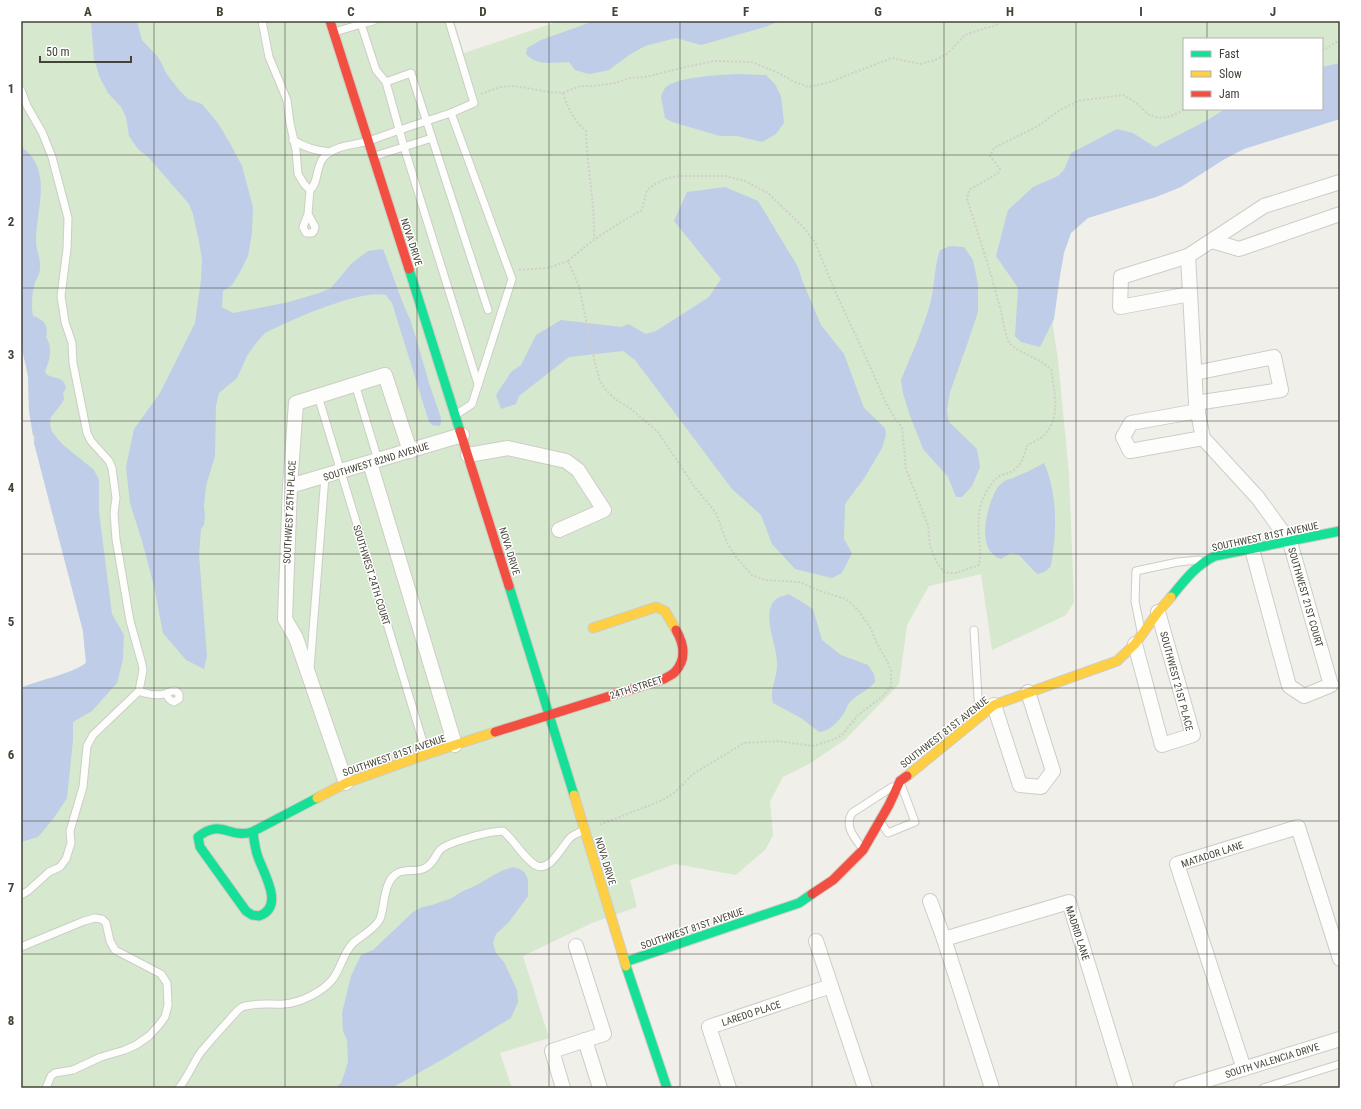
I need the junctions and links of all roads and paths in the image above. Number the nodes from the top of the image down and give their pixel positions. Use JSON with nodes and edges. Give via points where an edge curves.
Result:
{"nodes":[{"id":1,"x":262,"y":21,"type":"edge"},
{"id":2,"x":330,"y":21,"type":"edge"},
{"id":3,"x":373,"y":21,"type":"edge"},
{"id":4,"x":449,"y":21,"type":"edge"},
{"id":5,"x":1001,"y":21,"type":"edge"},
{"id":6,"x":361,"y":24,"type":"junction"},
{"id":7,"x":334,"y":32,"type":"junction"},
{"id":8,"x":1340,"y":40,"type":"edge"},
{"id":9,"x":1323,"y":50,"type":"edge"},
{"id":10,"x":386,"y":82,"type":"junction"},
{"id":11,"x":21,"y":90,"type":"edge"},
{"id":12,"x":563,"y":93,"type":"junction"},
{"id":13,"x":473,"y":98,"type":"junction"},
{"id":14,"x":1183,"y":110,"type":"edge"},
{"id":15,"x":451,"y":113,"type":"junction"},
{"id":16,"x":426,"y":121,"type":"junction"},
{"id":17,"x":399,"y":130,"type":"junction"},
{"id":18,"x":432,"y":138,"type":"junction"},
{"id":19,"x":293,"y":140,"type":"junction"},
{"id":20,"x":368,"y":141,"type":"junction"},
{"id":21,"x":404,"y":147,"type":"junction"},
{"id":22,"x":331,"y":152,"type":"junction"},
{"id":23,"x":373,"y":157,"type":"junction"},
{"id":24,"x":1340,"y":182,"type":"edge"},
{"id":25,"x":310,"y":190,"type":"junction"},
{"id":26,"x":308,"y":214,"type":"dead end"},
{"id":27,"x":1340,"y":214,"type":"edge"},
{"id":28,"x":594,"y":240,"type":"junction"},
{"id":29,"x":1212,"y":241,"type":"junction"},
{"id":30,"x":1188,"y":256,"type":"junction"},
{"id":31,"x":568,"y":261,"type":"junction"},
{"id":32,"x":509,"y":271,"type":"junction"},
{"id":33,"x":1190,"y":294,"type":"junction"},
{"id":34,"x":488,"y":310,"type":"dead end"},
{"id":35,"x":1195,"y":373,"type":"junction"},
{"id":36,"x":355,"y":384,"type":"junction"},
{"id":37,"x":478,"y":384,"type":"junction"},
{"id":38,"x":318,"y":396,"type":"junction"},
{"id":39,"x":1197,"y":407,"type":"junction"},
{"id":40,"x":456,"y":415,"type":"junction"},
{"id":41,"x":462,"y":435,"type":"junction"},
{"id":42,"x":1203,"y":438,"type":"junction"},
{"id":43,"x":410,"y":450,"type":"junction"},
{"id":44,"x":468,"y":455,"type":"junction"},
{"id":45,"x":374,"y":462,"type":"junction"},
{"id":46,"x":340,"y":472,"type":"junction"},
{"id":47,"x":325,"y":476,"type":"junction"},
{"id":48,"x":290,"y":486,"type":"junction"},
{"id":49,"x":559,"y":530,"type":"dead end"},
{"id":50,"x":1340,"y":531,"type":"edge"},
{"id":51,"x":1290,"y":542,"type":"junction"},
{"id":52,"x":1252,"y":549,"type":"junction"},
{"id":53,"x":1207,"y":560,"type":"junction"},
{"id":54,"x":1158,"y":612,"type":"junction"},
{"id":55,"x":593,"y":628,"type":"dead end"},
{"id":56,"x":974,"y":630,"type":"dead end"},
{"id":57,"x":1138,"y":639,"type":"junction"},
{"id":58,"x":310,"y":677,"type":"junction"},
{"id":59,"x":139,"y":691,"type":"junction"},
{"id":60,"x":1028,"y":692,"type":"junction"},
{"id":61,"x":166,"y":694,"type":"dead end"},
{"id":62,"x":994,"y":705,"type":"junction"},
{"id":63,"x":550,"y":714,"type":"junction"},
{"id":64,"x":979,"y":716,"type":"junction"},
{"id":65,"x":455,"y":745,"type":"junction"},
{"id":66,"x":427,"y":754,"type":"junction"},
{"id":67,"x":900,"y":781,"type":"junction"},
{"id":68,"x":346,"y":783,"type":"junction"},
{"id":69,"x":880,"y":821,"type":"junction"},
{"id":70,"x":594,"y":826,"type":"dead end"},
{"id":71,"x":585,"y":830,"type":"junction"},
{"id":72,"x":253,"y":832,"type":"junction"},
{"id":73,"x":863,"y":850,"type":"junction"},
{"id":74,"x":21,"y":895,"type":"edge"},
{"id":75,"x":930,"y":901,"type":"dead end"},
{"id":76,"x":944,"y":939,"type":"junction"},
{"id":77,"x":816,"y":941,"type":"dead end"},
{"id":78,"x":576,"y":946,"type":"dead end"},
{"id":79,"x":21,"y":947,"type":"edge"},
{"id":80,"x":1340,"y":959,"type":"edge"},
{"id":81,"x":625,"y":962,"type":"junction"},
{"id":82,"x":831,"y":986,"type":"junction"},
{"id":83,"x":1340,"y":1039,"type":"edge"},
{"id":84,"x":585,"y":1040,"type":"junction"},
{"id":85,"x":1340,"y":1064,"type":"edge"},
{"id":86,"x":1244,"y":1069,"type":"junction"},
{"id":87,"x":46,"y":1088,"type":"edge"},
{"id":88,"x":179,"y":1088,"type":"edge"},
{"id":89,"x":563,"y":1088,"type":"edge"},
{"id":90,"x":600,"y":1088,"type":"edge"},
{"id":91,"x":667,"y":1088,"type":"edge"},
{"id":92,"x":728,"y":1088,"type":"edge"},
{"id":93,"x":865,"y":1088,"type":"edge"},
{"id":94,"x":992,"y":1088,"type":"edge"},
{"id":95,"x":1126,"y":1088,"type":"edge"},
{"id":96,"x":1181,"y":1088,"type":"edge"},
{"id":97,"x":1263,"y":1088,"type":"edge"}],
"edges":[{"from":1,"to":19,"type":"lane","via":[[269,57],[287,100]]},
{"from":2,"to":7,"type":"street","name":"NOVA DRIVE"},
{"from":3,"to":6,"type":"lane"},
{"from":4,"to":13,"type":"lane"},
{"from":5,"to":12,"type":"path","via":[[995,26],[965,35],[947,54],[935,60],[920,64],[892,58],[827,84],[808,87],[751,62],[715,61],[615,83],[580,86]]},
{"from":6,"to":7,"type":"lane"},
{"from":6,"to":10,"type":"lane","via":[[376,70]]},
{"from":7,"to":20,"type":"street","name":"NOVA DRIVE"},
{"from":8,"to":9,"type":"path"},
{"from":10,"to":16,"type":"lane","via":[[411,73]]},
{"from":10,"to":17,"type":"lane"},
{"from":11,"to":59,"type":"lane","via":[[52,156],[68,218],[61,296],[72,343],[73,363],[87,433],[112,468],[116,498],[116,539],[130,621],[142,664]]},
{"from":12,"to":13,"type":"path","via":[[515,86],[500,87]]},
{"from":12,"to":28,"type":"path","via":[[576,122],[586,131]]},
{"from":13,"to":15,"type":"lane","via":[[474,103]]},
{"from":14,"to":28,"type":"path","via":[[1170,117],[1156,117],[1147,114],[1123,94],[1078,101],[1038,126],[994,148],[990,156],[1000,169],[998,173],[969,190],[967,199],[1009,343],[1051,369],[1056,413],[1043,436],[1027,446],[1018,466],[997,478],[990,488],[983,500],[979,518],[982,555],[979,564],[956,573],[945,573],[936,561],[930,546],[928,525],[906,469],[902,427],[885,401],[815,242],[768,193],[745,181],[726,176],[668,178],[647,190],[642,210]]},
{"from":15,"to":16,"type":"lane"},
{"from":15,"to":32,"type":"lane"},
{"from":16,"to":17,"type":"lane"},
{"from":16,"to":18,"type":"lane"},
{"from":17,"to":20,"type":"lane"},
{"from":17,"to":21,"type":"lane"},
{"from":18,"to":21,"type":"lane"},
{"from":18,"to":34,"type":"lane"},
{"from":19,"to":22,"type":"lane","via":[[311,150]]},
{"from":19,"to":25,"type":"lane","via":[[298,174]]},
{"from":20,"to":22,"type":"lane"},
{"from":20,"to":23,"type":"street","name":"NOVA DRIVE"},
{"from":21,"to":23,"type":"lane"},
{"from":21,"to":37,"type":"lane"},
{"from":22,"to":25,"type":"lane","via":[[320,162],[313,188]]},
{"from":23,"to":40,"type":"street","name":"NOVA DRIVE"},
{"from":24,"to":29,"type":"street","via":[[1264,206]]},
{"from":25,"to":26,"type":"lane"},
{"from":27,"to":29,"type":"street","via":[[1239,248]]},
{"from":28,"to":31,"type":"path"},
{"from":29,"to":30,"type":"street"},
{"from":30,"to":33,"type":"street"},
{"from":30,"to":33,"type":"street","via":[[1121,277],[1120,307]]},
{"from":31,"to":32,"type":"path","via":[[548,268]]},
{"from":31,"to":70,"type":"path","via":[[579,286],[600,381],[615,399],[658,432],[694,486],[716,513],[736,557],[752,575],[765,580],[799,582],[846,599],[870,627],[891,670],[890,686],[882,696],[858,715],[842,735],[835,739],[813,746],[777,741],[744,743],[693,774],[663,800]]},
{"from":32,"to":37,"type":"lane","via":[[512,279]]},
{"from":33,"to":35,"type":"street"},
{"from":35,"to":39,"type":"street"},
{"from":35,"to":39,"type":"street","via":[[1274,357],[1281,390]]},
{"from":36,"to":38,"type":"street","name":"SOUTHWEST 25TH PLACE"},
{"from":36,"to":43,"type":"street","name":"SOUTHWEST 25TH PLACE","via":[[385,375]]},
{"from":36,"to":45,"type":"lane"},
{"from":37,"to":40,"type":"lane","via":[[472,404]]},
{"from":38,"to":46,"type":"lane","name":"SOUTHWEST 24TH COURT"},
{"from":38,"to":48,"type":"street","name":"SOUTHWEST 25TH PLACE","via":[[296,403]]},
{"from":39,"to":42,"type":"street"},
{"from":39,"to":42,"type":"street","via":[[1131,424],[1123,437],[1130,451]]},
{"from":40,"to":41,"type":"street","name":"NOVA DRIVE"},
{"from":41,"to":43,"type":"street","name":"SOUTHWEST 82ND AVENUE"},
{"from":41,"to":44,"type":"street","name":"NOVA DRIVE"},
{"from":42,"to":51,"type":"street","name":"SOUTHWEST 21ST COURT","via":[[1258,498]]},
{"from":43,"to":45,"type":"street","name":"SOUTHWEST 82ND AVENUE"},
{"from":44,"to":49,"type":"street","via":[[508,448],[566,461],[578,470],[604,510]]},
{"from":44,"to":63,"type":"street","name":"NOVA DRIVE"},
{"from":45,"to":46,"type":"street","name":"SOUTHWEST 82ND AVENUE"},
{"from":45,"to":65,"type":"street"},
{"from":46,"to":47,"type":"street","name":"SOUTHWEST 82ND AVENUE"},
{"from":46,"to":66,"type":"lane","name":"SOUTHWEST 24TH COURT"},
{"from":47,"to":48,"type":"street","name":"SOUTHWEST 82ND AVENUE"},
{"from":47,"to":58,"type":"lane"},
{"from":48,"to":58,"type":"street","name":"SOUTHWEST 25TH PLACE","via":[[285,619],[296,638]]},
{"from":50,"to":51,"type":"street","name":"SOUTHWEST 81ST AVENUE"},
{"from":51,"to":52,"type":"street","name":"SOUTHWEST 81ST AVENUE"},
{"from":51,"to":52,"type":"street","name":"SOUTHWEST 21ST COURT","via":[[1331,684],[1304,696],[1289,686]]},
{"from":52,"to":53,"type":"street","name":"SOUTHWEST 81ST AVENUE"},
{"from":53,"to":54,"type":"street","name":"SOUTHWEST 81ST AVENUE","via":[[1191,573]]},
{"from":53,"to":57,"type":"lane","via":[[1178,562],[1136,571]]},
{"from":54,"to":57,"type":"street","name":"SOUTHWEST 81ST AVENUE"},
{"from":54,"to":57,"type":"street","name":"SOUTHWEST 21ST PLACE","via":[[1193,735],[1162,745]]},
{"from":55,"to":63,"type":"street","name":"24TH STREET","via":[[656,607],[665,611],[682,640],[684,657],[675,672],[664,679]]},
{"from":56,"to":64,"type":"lane"},
{"from":57,"to":60,"type":"street","name":"SOUTHWEST 81ST AVENUE","via":[[1117,661]]},
{"from":58,"to":68,"type":"street","name":"SOUTHWEST 25TH PLACE"},
{"from":59,"to":61,"type":"lane"},
{"from":59,"to":74,"type":"lane","via":[[93,735],[87,746],[82,787],[70,831],[71,842],[66,859],[60,867],[49,872]]},
{"from":60,"to":62,"type":"street","name":"SOUTHWEST 81ST AVENUE"},
{"from":60,"to":62,"type":"street","via":[[1053,771],[1042,787],[1020,785]]},
{"from":62,"to":64,"type":"street","name":"SOUTHWEST 81ST AVENUE"},
{"from":63,"to":65,"type":"street","name":"SOUTHWEST 81ST AVENUE"},
{"from":63,"to":71,"type":"street","name":"NOVA DRIVE"},
{"from":64,"to":67,"type":"street","name":"SOUTHWEST 81ST AVENUE"},
{"from":65,"to":66,"type":"street","name":"SOUTHWEST 81ST AVENUE"},
{"from":66,"to":68,"type":"street","name":"SOUTHWEST 81ST AVENUE"},
{"from":67,"to":69,"type":"street","name":"SOUTHWEST 81ST AVENUE"},
{"from":67,"to":69,"type":"lane","via":[[914,822],[888,833]]},
{"from":67,"to":73,"type":"lane","via":[[852,813],[849,818],[851,832]]},
{"from":68,"to":72,"type":"street","name":"SOUTHWEST 81ST AVENUE"},
{"from":69,"to":73,"type":"street","name":"SOUTHWEST 81ST AVENUE"},
{"from":71,"to":81,"type":"street","name":"NOVA DRIVE"},
{"from":71,"to":88,"type":"lane","via":[[573,836],[554,859],[542,867],[536,866],[524,855],[511,837],[503,831],[494,831],[447,846],[423,869],[395,874],[388,884],[380,919],[352,944],[332,980],[316,993],[296,1002],[241,1008],[201,1052]]},
{"from":72,"to":72,"type":"street","name":"SOUTHWEST 81ST AVENUE","via":[[244,834],[211,828],[198,837],[198,841],[246,911],[257,916],[268,911],[272,893],[254,844]]},
{"from":73,"to":81,"type":"street","name":"SOUTHWEST 81ST AVENUE","via":[[833,880],[799,903]]},
{"from":75,"to":76,"type":"street"},
{"from":76,"to":94,"type":"street"},
{"from":76,"to":95,"type":"street","name":"MADRID LANE","via":[[1069,902]]},
{"from":77,"to":82,"type":"street"},
{"from":78,"to":84,"type":"street","via":[[604,1034]]},
{"from":79,"to":87,"type":"lane","via":[[84,921],[101,919],[106,923],[115,950],[161,974],[167,983],[168,1005],[165,1017],[149,1036],[124,1050],[73,1070],[55,1073]]},
{"from":80,"to":86,"type":"street","name":"MATADOR LANE","via":[[1298,827],[1177,864]]},
{"from":81,"to":91,"type":"street","name":"NOVA DRIVE"},
{"from":82,"to":92,"type":"street","name":"LAREDO PLACE","via":[[709,1027]]},
{"from":82,"to":93,"type":"street"},
{"from":83,"to":86,"type":"street","name":"SOUTH VALENCIA DRIVE"},
{"from":84,"to":89,"type":"street","via":[[552,1050]]},
{"from":84,"to":90,"type":"street"},
{"from":85,"to":97,"type":"lane"},
{"from":86,"to":96,"type":"street","name":"SOUTH VALENCIA DRIVE"}]}
